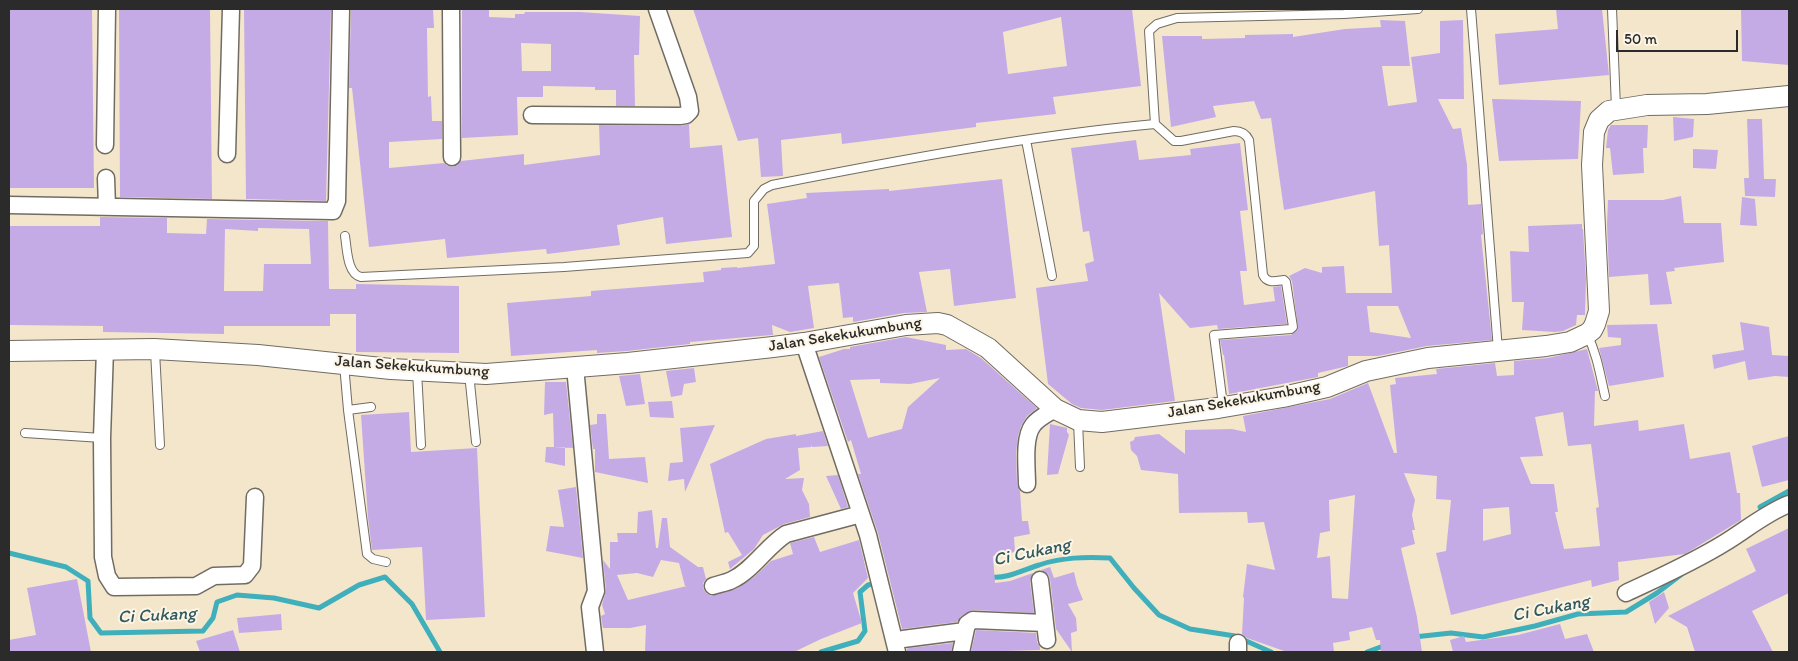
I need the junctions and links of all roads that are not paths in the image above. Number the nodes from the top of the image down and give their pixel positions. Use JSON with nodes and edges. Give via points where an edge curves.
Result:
{"nodes":[{"id":1,"x":107,"y":9,"type":"edge"},
{"id":2,"x":231,"y":9,"type":"edge"},
{"id":3,"x":341,"y":9,"type":"edge"},
{"id":4,"x":451,"y":9,"type":"edge"},
{"id":5,"x":657,"y":9,"type":"edge"},
{"id":6,"x":1178,"y":9,"type":"edge"},
{"id":7,"x":1418,"y":9,"type":"edge"},
{"id":8,"x":1471,"y":9,"type":"edge"},
{"id":9,"x":1612,"y":9,"type":"edge"},
{"id":10,"x":1344,"y":11,"type":"edge"},
{"id":11,"x":1177,"y":18,"type":"junction"},
{"id":12,"x":1789,"y":96,"type":"edge"},
{"id":13,"x":1616,"y":110,"type":"junction"},
{"id":14,"x":532,"y":115,"type":"dead end"},
{"id":15,"x":1155,"y":124,"type":"junction"},
{"id":16,"x":1026,"y":140,"type":"junction"},
{"id":17,"x":105,"y":145,"type":"dead end"},
{"id":18,"x":227,"y":154,"type":"dead end"},
{"id":19,"x":452,"y":156,"type":"dead end"},
{"id":20,"x":106,"y":178,"type":"dead end"},
{"id":21,"x":9,"y":205,"type":"edge"},
{"id":22,"x":107,"y":207,"type":"junction"},
{"id":23,"x":345,"y":236,"type":"dead end"},
{"id":24,"x":1052,"y":276,"type":"dead end"},
{"id":25,"x":1587,"y":334,"type":"junction"},
{"id":26,"x":804,"y":343,"type":"junction"},
{"id":27,"x":105,"y":349,"type":"junction"},
{"id":28,"x":154,"y":349,"type":"junction"},
{"id":29,"x":1498,"y":350,"type":"junction"},
{"id":30,"x":9,"y":351,"type":"edge"},
{"id":31,"x":344,"y":363,"type":"junction"},
{"id":32,"x":575,"y":367,"type":"junction"},
{"id":33,"x":418,"y":371,"type":"junction"},
{"id":34,"x":469,"y":374,"type":"junction"},
{"id":35,"x":1605,"y":396,"type":"dead end"},
{"id":36,"x":371,"y":407,"type":"dead end"},
{"id":37,"x":1223,"y":407,"type":"junction"},
{"id":38,"x":1055,"y":409,"type":"junction"},
{"id":39,"x":348,"y":410,"type":"junction"},
{"id":40,"x":1078,"y":420,"type":"junction"},
{"id":41,"x":25,"y":434,"type":"dead end"},
{"id":42,"x":102,"y":438,"type":"junction"},
{"id":43,"x":476,"y":442,"type":"dead end"},
{"id":44,"x":160,"y":445,"type":"dead end"},
{"id":45,"x":421,"y":445,"type":"dead end"},
{"id":46,"x":1080,"y":467,"type":"dead end"},
{"id":47,"x":1027,"y":484,"type":"dead end"},
{"id":48,"x":255,"y":497,"type":"dead end"},
{"id":49,"x":1789,"y":504,"type":"edge"},
{"id":50,"x":860,"y":514,"type":"junction"},
{"id":51,"x":386,"y":562,"type":"dead end"},
{"id":52,"x":1040,"y":580,"type":"dead end"},
{"id":53,"x":713,"y":586,"type":"dead end"},
{"id":54,"x":1626,"y":592,"type":"dead end"},
{"id":55,"x":1045,"y":622,"type":"junction"},
{"id":56,"x":965,"y":631,"type":"junction"},
{"id":57,"x":1047,"y":640,"type":"dead end"},
{"id":58,"x":900,"y":645,"type":"edge"},
{"id":59,"x":595,"y":652,"type":"edge"},
{"id":60,"x":961,"y":652,"type":"edge"}],
"edges":[{"from":1,"to":17,"type":"street"},
{"from":2,"to":18,"type":"street"},
{"from":3,"to":22,"type":"street","via":[[339,161],[334,210]]},
{"from":4,"to":19,"type":"street"},
{"from":5,"to":14,"type":"street","via":[[688,97],[690,111],[686,115]]},
{"from":6,"to":11,"type":"lane"},
{"from":7,"to":10,"type":"lane"},
{"from":8,"to":29,"type":"lane"},
{"from":9,"to":13,"type":"lane"},
{"from":10,"to":11,"type":"lane"},
{"from":11,"to":15,"type":"lane","via":[[1158,24],[1149,32]]},
{"from":12,"to":13,"type":"street","via":[[1707,104],[1647,104]]},
{"from":13,"to":25,"type":"street","via":[[1604,115],[1594,132],[1592,164],[1599,311]]},
{"from":15,"to":16,"type":"lane"},
{"from":15,"to":37,"type":"lane","via":[[1174,141],[1180,142],[1234,131],[1247,136],[1263,275],[1269,282],[1286,282],[1291,329],[1214,335]]},
{"from":16,"to":23,"type":"lane","via":[[772,185],[754,201],[754,246],[748,253],[564,267],[361,277],[352,271]]},
{"from":16,"to":24,"type":"lane"},
{"from":20,"to":22,"type":"street"},
{"from":21,"to":22,"type":"street"},
{"from":25,"to":29,"type":"street","name":"Jalan Sekekukumbung","via":[[1570,342]]},
{"from":25,"to":35,"type":"lane","via":[[1600,366]]},
{"from":26,"to":32,"type":"street","name":"Jalan Sekekukumbung"},
{"from":26,"to":38,"type":"street","name":"Jalan Sekekukumbung","via":[[906,325],[947,325],[988,348]]},
{"from":26,"to":50,"type":"street"},
{"from":27,"to":28,"type":"street","name":"Jalan Sekekukumbung"},
{"from":27,"to":30,"type":"street","name":"Jalan Sekekukumbung"},
{"from":27,"to":42,"type":"street"},
{"from":28,"to":31,"type":"street","name":"Jalan Sekekukumbung"},
{"from":28,"to":44,"type":"lane"},
{"from":29,"to":37,"type":"street","name":"Jalan Sekekukumbung","via":[[1419,360],[1366,371],[1308,392]]},
{"from":31,"to":33,"type":"street","name":"Jalan Sekekukumbung"},
{"from":31,"to":39,"type":"lane"},
{"from":32,"to":34,"type":"street","name":"Jalan Sekekukumbung"},
{"from":32,"to":59,"type":"street","via":[[596,590],[590,607]]},
{"from":33,"to":34,"type":"street","name":"Jalan Sekekukumbung"},
{"from":33,"to":45,"type":"lane"},
{"from":34,"to":43,"type":"lane"},
{"from":36,"to":39,"type":"lane"},
{"from":37,"to":40,"type":"street","name":"Jalan Sekekukumbung","via":[[1102,422]]},
{"from":38,"to":40,"type":"street","name":"Jalan Sekekukumbung"},
{"from":38,"to":47,"type":"street","via":[[1032,426],[1027,440]]},
{"from":39,"to":51,"type":"lane","via":[[367,554]]},
{"from":40,"to":46,"type":"lane"},
{"from":41,"to":42,"type":"lane"},
{"from":42,"to":48,"type":"street","via":[[103,556],[107,576],[114,586],[196,586],[214,576],[245,575],[252,566]]},
{"from":49,"to":54,"type":"street","via":[[1762,517],[1691,562]]},
{"from":50,"to":53,"type":"street","via":[[786,534],[744,573]]},
{"from":50,"to":58,"type":"street"},
{"from":52,"to":55,"type":"street"},
{"from":55,"to":56,"type":"street","via":[[972,620]]},
{"from":55,"to":57,"type":"street"},
{"from":56,"to":58,"type":"street"},
{"from":56,"to":60,"type":"street"}]}
